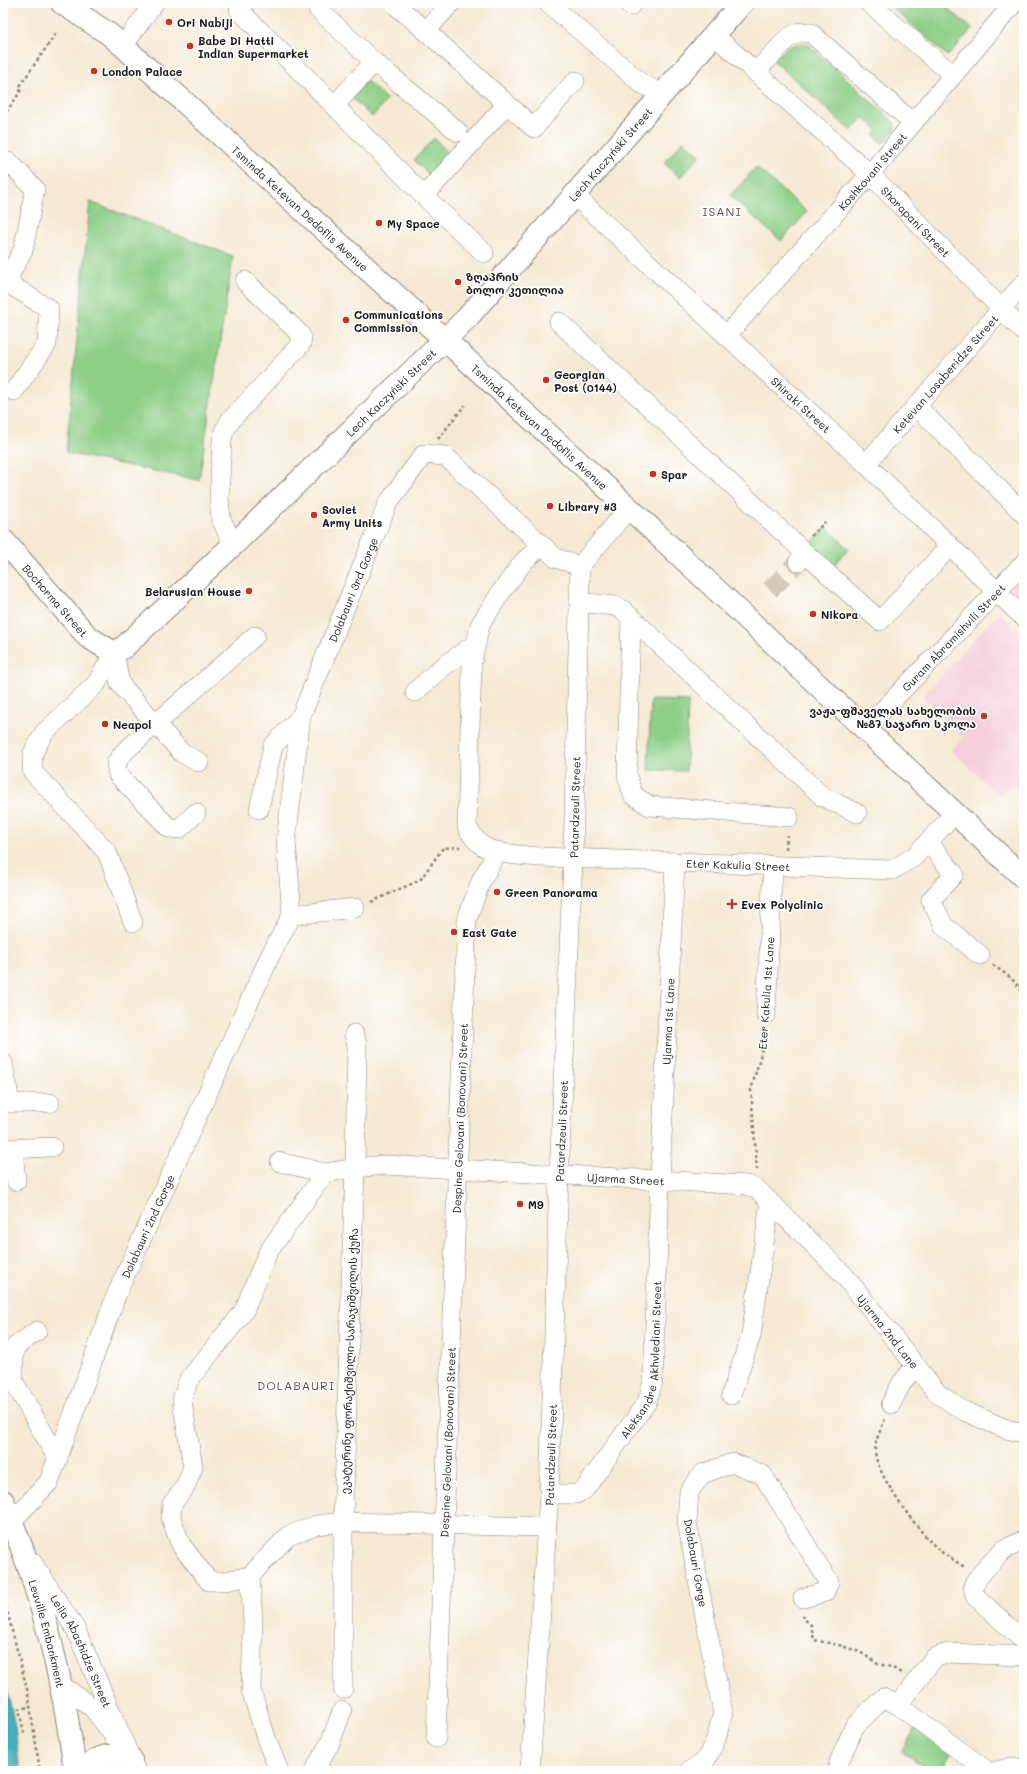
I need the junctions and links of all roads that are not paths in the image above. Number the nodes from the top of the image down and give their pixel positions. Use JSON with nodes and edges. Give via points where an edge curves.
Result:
{"nodes":[{"id":1,"x":62,"y":3,"type":"edge"},
{"id":2,"x":154,"y":3,"type":"edge"},
{"id":3,"x":244,"y":3,"type":"edge"},
{"id":4,"x":393,"y":3,"type":"edge"},
{"id":5,"x":451,"y":3,"type":"edge"},
{"id":6,"x":548,"y":3,"type":"edge"},
{"id":7,"x":742,"y":3,"type":"edge"},
{"id":8,"x":869,"y":3,"type":"edge"},
{"id":9,"x":1015,"y":6,"type":"edge"},
{"id":10,"x":318,"y":9,"type":"dead end"},
{"id":11,"x":426,"y":31,"type":"junction"},
{"id":12,"x":714,"y":35,"type":"junction"},
{"id":13,"x":123,"y":46,"type":"junction"},
{"id":14,"x":374,"y":62,"type":"junction"},
{"id":15,"x":756,"y":72,"type":"junction"},
{"id":16,"x":953,"y":75,"type":"junction"},
{"id":17,"x":575,"y":81,"type":"dead end"},
{"id":18,"x":662,"y":94,"type":"junction"},
{"id":19,"x":507,"y":104,"type":"junction"},
{"id":20,"x":334,"y":106,"type":"junction"},
{"id":21,"x":913,"y":123,"type":"junction"},
{"id":22,"x":458,"y":132,"type":"dead end"},
{"id":23,"x":10,"y":162,"type":"dead end"},
{"id":24,"x":870,"y":174,"type":"junction"},
{"id":25,"x":574,"y":195,"type":"junction"},
{"id":26,"x":424,"y":196,"type":"junction"},
{"id":27,"x":484,"y":254,"type":"dead end"},
{"id":28,"x":245,"y":281,"type":"dead end"},
{"id":29,"x":1024,"y":283,"type":"edge"},
{"id":30,"x":4,"y":284,"type":"edge"},
{"id":31,"x":1002,"y":309,"type":"junction"},
{"id":32,"x":559,"y":322,"type":"dead end"},
{"id":33,"x":1024,"y":332,"type":"edge"},
{"id":34,"x":727,"y":335,"type":"junction"},
{"id":35,"x":444,"y":339,"type":"junction"},
{"id":36,"x":14,"y":392,"type":"dead end"},
{"id":37,"x":916,"y":406,"type":"junction"},
{"id":38,"x":866,"y":464,"type":"junction"},
{"id":39,"x":629,"y":508,"type":"junction"},
{"id":40,"x":1024,"y":514,"type":"edge"},
{"id":41,"x":3,"y":540,"type":"edge"},
{"id":42,"x":233,"y":545,"type":"junction"},
{"id":43,"x":542,"y":546,"type":"junction"},
{"id":44,"x":950,"y":546,"type":"junction"},
{"id":45,"x":1024,"y":563,"type":"edge"},
{"id":46,"x":580,"y":566,"type":"junction"},
{"id":47,"x":997,"y":591,"type":"junction"},
{"id":48,"x":579,"y":602,"type":"junction"},
{"id":49,"x":631,"y":617,"type":"junction"},
{"id":50,"x":1024,"y":618,"type":"edge"},
{"id":51,"x":255,"y":636,"type":"dead end"},
{"id":52,"x":476,"y":643,"type":"junction"},
{"id":53,"x":114,"y":653,"type":"junction"},
{"id":54,"x":415,"y":692,"type":"dead end"},
{"id":55,"x":301,"y":716,"type":"junction"},
{"id":56,"x":155,"y":725,"type":"junction"},
{"id":57,"x":866,"y":728,"type":"junction"},
{"id":58,"x":199,"y":762,"type":"dead end"},
{"id":59,"x":259,"y":809,"type":"dead end"},
{"id":60,"x":196,"y":813,"type":"dead end"},
{"id":61,"x":857,"y":813,"type":"dead end"},
{"id":62,"x":955,"y":813,"type":"junction"},
{"id":63,"x":789,"y":817,"type":"dead end"},
{"id":64,"x":928,"y":842,"type":"junction"},
{"id":65,"x":491,"y":849,"type":"junction"},
{"id":66,"x":573,"y":858,"type":"junction"},
{"id":67,"x":675,"y":862,"type":"junction"},
{"id":68,"x":773,"y":866,"type":"junction"},
{"id":69,"x":1023,"y":876,"type":"edge"},
{"id":70,"x":355,"y":908,"type":"road end"},
{"id":71,"x":133,"y":922,"type":"dead end"},
{"id":72,"x":288,"y":922,"type":"junction"},
{"id":73,"x":980,"y":955,"type":"road end"},
{"id":74,"x":766,"y":1014,"type":"road end"},
{"id":75,"x":354,"y":1034,"type":"dead end"},
{"id":76,"x":3,"y":1063,"type":"edge"},
{"id":77,"x":50,"y":1103,"type":"dead end"},
{"id":78,"x":52,"y":1147,"type":"dead end"},
{"id":79,"x":8,"y":1149,"type":"edge"},
{"id":80,"x":280,"y":1162,"type":"dead end"},
{"id":81,"x":354,"y":1168,"type":"junction"},
{"id":82,"x":458,"y":1170,"type":"junction"},
{"id":83,"x":325,"y":1173,"type":"junction"},
{"id":84,"x":559,"y":1175,"type":"junction"},
{"id":85,"x":660,"y":1180,"type":"junction"},
{"id":86,"x":16,"y":1181,"type":"dead end"},
{"id":87,"x":764,"y":1196,"type":"junction"},
{"id":88,"x":37,"y":1331,"type":"dead end"},
{"id":89,"x":915,"y":1366,"type":"junction"},
{"id":90,"x":731,"y":1395,"type":"dead end"},
{"id":91,"x":891,"y":1404,"type":"road end"},
{"id":92,"x":1024,"y":1433,"type":"edge"},
{"id":93,"x":58,"y":1459,"type":"junction"},
{"id":94,"x":549,"y":1494,"type":"junction"},
{"id":95,"x":3,"y":1501,"type":"edge"},
{"id":96,"x":12,"y":1521,"type":"junction"},
{"id":97,"x":342,"y":1522,"type":"junction"},
{"id":98,"x":443,"y":1524,"type":"junction"},
{"id":99,"x":546,"y":1527,"type":"junction"},
{"id":100,"x":1024,"y":1540,"type":"edge"},
{"id":101,"x":22,"y":1548,"type":"junction"},
{"id":102,"x":250,"y":1576,"type":"junction"},
{"id":103,"x":803,"y":1598,"type":"road end"},
{"id":104,"x":1024,"y":1641,"type":"edge"},
{"id":105,"x":1024,"y":1656,"type":"edge"},
{"id":106,"x":62,"y":1686,"type":"junction"},
{"id":107,"x":343,"y":1689,"type":"dead end"},
{"id":108,"x":898,"y":1705,"type":"junction"},
{"id":109,"x":342,"y":1711,"type":"dead end"},
{"id":110,"x":436,"y":1738,"type":"dead end"},
{"id":111,"x":134,"y":1765,"type":"edge"},
{"id":112,"x":1024,"y":1769,"type":"edge"},
{"id":113,"x":75,"y":1771,"type":"edge"},
{"id":114,"x":83,"y":1771,"type":"edge"},
{"id":115,"x":279,"y":1771,"type":"edge"},
{"id":116,"x":314,"y":1771,"type":"edge"},
{"id":117,"x":530,"y":1771,"type":"edge"},
{"id":118,"x":689,"y":1771,"type":"edge"},
{"id":119,"x":837,"y":1771,"type":"edge"},
{"id":120,"x":987,"y":1771,"type":"edge"},
{"id":121,"x":997,"y":1771,"type":"edge"}],
"edges":[{"from":1,"to":13,"type":"main road","name":"Tsminda Ketevan Dedoflis Avenue"},
{"from":2,"to":13,"type":"street"},
{"from":3,"to":20,"type":"street","via":[[239,10]]},
{"from":4,"to":11,"type":"street"},
{"from":5,"to":11,"type":"street"},
{"from":6,"to":18,"type":"street","via":[[641,83]]},
{"from":7,"to":12,"type":"main road","name":"Lech Kaczyński Street"},
{"from":8,"to":16,"type":"street"},
{"from":9,"to":16,"type":"street","name":"Koshkovani Street"},
{"from":10,"to":14,"type":"street"},
{"from":11,"to":19,"type":"street"},
{"from":12,"to":15,"type":"street","name":"Shorapani Street"},
{"from":12,"to":18,"type":"main road","name":"Lech Kaczyński Street"},
{"from":13,"to":35,"type":"main road","name":"Tsminda Ketevan Dedoflis Avenue"},
{"from":14,"to":20,"type":"street"},
{"from":14,"to":22,"type":"street"},
{"from":15,"to":21,"type":"street","via":[[789,36],[800,32],[811,33]]},
{"from":15,"to":24,"type":"street","name":"Shorapani Street"},
{"from":16,"to":21,"type":"street","name":"Koshkovani Street"},
{"from":17,"to":19,"type":"street","via":[[534,128]]},
{"from":18,"to":25,"type":"main road","name":"Lech Kaczyński Street"},
{"from":19,"to":26,"type":"street"},
{"from":20,"to":26,"type":"street"},
{"from":21,"to":24,"type":"street","name":"Koshkovani Street"},
{"from":23,"to":30,"type":"street","via":[[35,189],[23,250]]},
{"from":24,"to":31,"type":"street","name":"Shorapani Street"},
{"from":24,"to":34,"type":"street","name":"Koshkovani Street"},
{"from":25,"to":34,"type":"street","name":"Shiraki Street"},
{"from":25,"to":35,"type":"main road","name":"Lech Kaczyński Street","via":[[467,318]]},
{"from":26,"to":27,"type":"street"},
{"from":28,"to":42,"type":"street","via":[[302,338],[301,344],[230,421],[224,431],[219,499],[221,519]]},
{"from":29,"to":31,"type":"street","name":"Ketevan Losaberidze Street"},
{"from":30,"to":36,"type":"street","via":[[49,309],[47,344]]},
{"from":31,"to":33,"type":"street","name":"Shorapani Street"},
{"from":31,"to":37,"type":"street","name":"Ketevan Losaberidze Street"},
{"from":32,"to":44,"type":"street","via":[[880,621]]},
{"from":34,"to":38,"type":"street","name":"Shiraki Street"},
{"from":35,"to":39,"type":"main road","name":"Tsminda Ketevan Dedoflis Avenue"},
{"from":35,"to":42,"type":"main road","name":"Lech Kaczyński Street"},
{"from":37,"to":38,"type":"street","name":"Ketevan Losaberidze Street"},
{"from":37,"to":40,"type":"street"},
{"from":38,"to":44,"type":"street","name":"Shiraki Street"},
{"from":39,"to":46,"type":"street"},
{"from":39,"to":57,"type":"main road","name":"Tsminda Ketevan Dedoflis Avenue"},
{"from":41,"to":53,"type":"main road","name":"Bochorma Street","via":[[88,637]]},
{"from":42,"to":53,"type":"main road","name":"Lech Kaczyński Street","via":[[124,647]]},
{"from":43,"to":46,"type":"street","via":[[556,558]]},
{"from":43,"to":52,"type":"street","via":[[524,561],[501,592],[480,625]]},
{"from":43,"to":55,"type":"street","name":"Dolabauri 3rd Gorge","via":[[445,456],[424,454],[388,503]]},
{"from":44,"to":47,"type":"street","name":"Shiraki Street"},
{"from":45,"to":47,"type":"street","name":"Guram Abramishvili Street"},
{"from":46,"to":48,"type":"street","name":"Patardzeuli Street"},
{"from":47,"to":50,"type":"street","name":"Shiraki Street"},
{"from":47,"to":57,"type":"street","name":"Guram Abramishvili Street"},
{"from":48,"to":49,"type":"street","via":[[615,606]]},
{"from":48,"to":66,"type":"street","name":"Patardzeuli Street"},
{"from":49,"to":61,"type":"street","via":[[823,797]]},
{"from":49,"to":63,"type":"street","via":[[627,775],[633,794],[650,806]]},
{"from":51,"to":56,"type":"street"},
{"from":52,"to":54,"type":"street","via":[[440,669]]},
{"from":52,"to":65,"type":"street","via":[[472,662],[467,827],[474,838]]},
{"from":53,"to":56,"type":"street","via":[[120,684]]},
{"from":53,"to":71,"type":"street","via":[[96,684],[44,733],[33,753],[32,771],[106,852]]},
{"from":55,"to":59,"type":"street","via":[[273,746]]},
{"from":55,"to":72,"type":"street","name":"Dolabauri 3rd Gorge","via":[[286,841]]},
{"from":56,"to":58,"type":"street","via":[[182,753]]},
{"from":56,"to":60,"type":"street","via":[[124,752],[116,763],[118,775],[168,828],[179,829]]},
{"from":57,"to":62,"type":"main road","name":"Tsminda Ketevan Dedoflis Avenue"},
{"from":62,"to":64,"type":"street","name":"Eter Kakulia Street"},
{"from":62,"to":69,"type":"main road","name":"Tsminda Ketevan Dedoflis Avenue"},
{"from":64,"to":68,"type":"street","name":"Eter Kakulia Street","via":[[914,857],[892,870]]},
{"from":64,"to":73,"type":"street","via":[[954,874],[931,900],[944,926]]},
{"from":65,"to":66,"type":"street","name":"Eter Kakulia Street","via":[[539,857]]},
{"from":65,"to":82,"type":"street","name":"Despine Gelovani (Bonovani) Street","via":[[467,919]]},
{"from":66,"to":67,"type":"street","name":"Eter Kakulia Street"},
{"from":66,"to":84,"type":"street","name":"Patardzeuli Street"},
{"from":67,"to":68,"type":"street","name":"Eter Kakulia Street"},
{"from":67,"to":85,"type":"street","name":"Ujarma 1st Lane"},
{"from":68,"to":74,"type":"street","name":"Eter Kakulia 1st Lane"},
{"from":70,"to":72,"type":"street"},
{"from":72,"to":93,"type":"street","name":"Dolabauri 2nd Gorge","via":[[270,956],[117,1293]]},
{"from":75,"to":81,"type":"street","name":"ეკატერინე ფორაქიშვილი-სარაჯიშვილის ქუჩა","via":[[357,1045]]},
{"from":76,"to":77,"type":"street","via":[[10,1103]]},
{"from":78,"to":79,"type":"street"},
{"from":79,"to":86,"type":"street"},
{"from":80,"to":83,"type":"street","name":"Ujarma Street"},
{"from":81,"to":82,"type":"street","name":"Ujarma Street","via":[[385,1165]]},
{"from":81,"to":83,"type":"street","name":"Ujarma Street"},
{"from":81,"to":97,"type":"street","name":"ეკატერინე ფორაქიშვილი-სარაჯიშვილის ქუჩა"},
{"from":82,"to":84,"type":"street","name":"Ujarma Street"},
{"from":82,"to":98,"type":"street","name":"Despine Gelovani (Bonovani) Street"},
{"from":83,"to":102,"type":"street","via":[[268,1252],[244,1311],[188,1381],[182,1401],[193,1467],[185,1487],[172,1504],[171,1518],[181,1545],[208,1580],[225,1581]]},
{"from":84,"to":85,"type":"street","name":"Ujarma Street"},
{"from":84,"to":94,"type":"street","name":"Patardzeuli Street"},
{"from":85,"to":87,"type":"street","name":"Ujarma Street","via":[[747,1184]]},
{"from":85,"to":94,"type":"street","name":"Aleksandre Akhvlediani Street","via":[[653,1382],[647,1402],[584,1490],[576,1494]]},
{"from":87,"to":89,"type":"street","name":"Ujarma 2nd Lane","via":[[844,1275]]},
{"from":87,"to":90,"type":"street","via":[[752,1336]]},
{"from":88,"to":93,"type":"street","via":[[14,1350],[13,1380]]},
{"from":89,"to":91,"type":"street","via":[[901,1384]]},
{"from":89,"to":92,"type":"street","name":"Ujarma 2nd Lane","via":[[938,1394],[964,1410],[1006,1429]]},
{"from":93,"to":96,"type":"street","name":"Dolabauri 2nd Gorge","via":[[49,1482]]},
{"from":94,"to":99,"type":"street","name":"Patardzeuli Street"},
{"from":95,"to":96,"type":"main road","name":"Leuville Embankment"},
{"from":96,"to":101,"type":"main road","name":"Leuville Embankment"},
{"from":97,"to":98,"type":"street"},
{"from":97,"to":102,"type":"street","via":[[317,1525],[288,1536]]},
{"from":97,"to":107,"type":"street","name":"ეკატერინე ფორაქიშვილი-სარაჯიშვილის ქუჩა"},
{"from":98,"to":99,"type":"street"},
{"from":98,"to":110,"type":"street","name":"Despine Gelovani (Bonovani) Street"},
{"from":99,"to":117,"type":"street","name":"Patardzeuli Street"},
{"from":100,"to":104,"type":"street","via":[[1003,1550],[973,1586],[975,1596]]},
{"from":101,"to":106,"type":"main road","name":"Leuville Embankment","via":[[51,1637]]},
{"from":101,"to":111,"type":"street","name":"Leila Abashidze Street","via":[[75,1628]]},
{"from":102,"to":115,"type":"street","via":[[253,1621],[251,1690]]},
{"from":103,"to":118,"type":"street","name":"Dolabauri Gorge","via":[[825,1592],[829,1582],[763,1474],[733,1463],[702,1474],[689,1492],[687,1522],[723,1713],[715,1742],[704,1763]]},
{"from":105,"to":108,"type":"street","via":[[948,1653],[934,1658]]},
{"from":106,"to":111,"type":"street","name":"Leila Abashidze Street","via":[[92,1707]]},
{"from":106,"to":113,"type":"main road","name":"Leuville Embankment"},
{"from":108,"to":119,"type":"street","via":[[882,1698],[854,1727]]},
{"from":108,"to":120,"type":"street"},
{"from":109,"to":116,"type":"street","via":[[330,1743]]},
{"from":111,"to":114,"type":"main road","via":[[115,1755],[104,1756]]},
{"from":112,"to":121,"type":"street","via":[[1012,1767]]}]}
